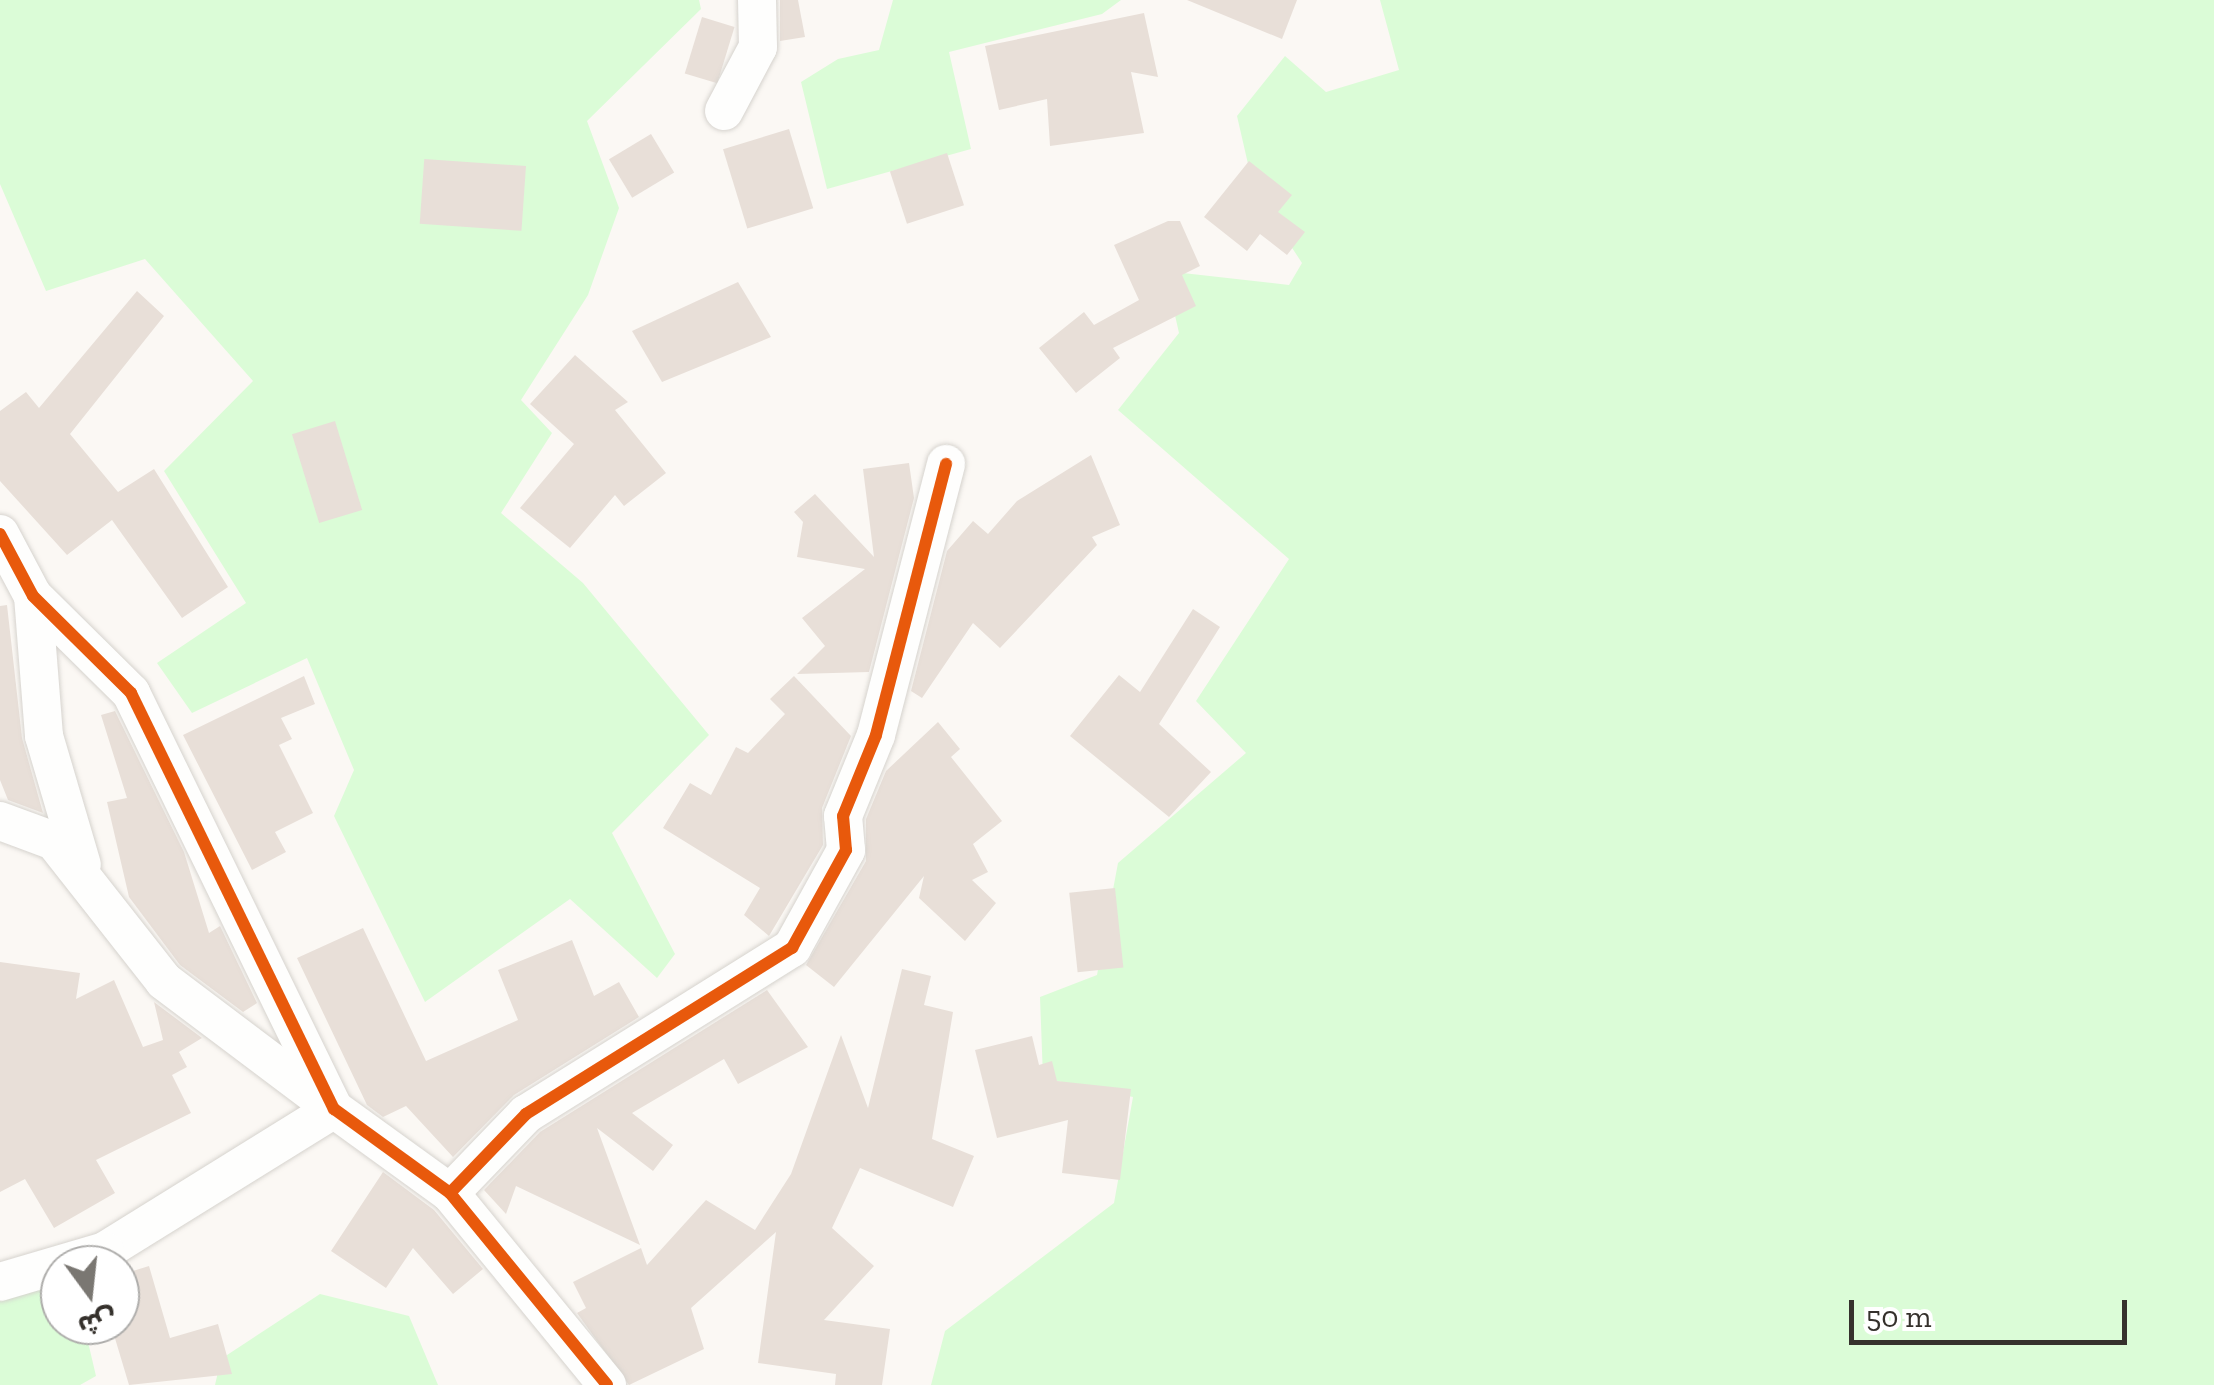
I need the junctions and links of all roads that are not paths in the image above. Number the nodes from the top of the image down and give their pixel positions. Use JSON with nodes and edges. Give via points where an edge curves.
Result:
{"nodes":[{"id":1,"x":757,"y":0,"type":"edge"},
{"id":2,"x":724,"y":110,"type":"dead end"},
{"id":3,"x":946,"y":464,"type":"dead end"},
{"id":4,"x":0,"y":534,"type":"edge"},
{"id":5,"x":33,"y":596,"type":"junction"},
{"id":6,"x":0,"y":821,"type":"edge"},
{"id":7,"x":98,"y":909,"type":"junction"},
{"id":8,"x":334,"y":1109,"type":"junction"},
{"id":9,"x":450,"y":1194,"type":"junction"},
{"id":10,"x":0,"y":1282,"type":"edge"},
{"id":11,"x":607,"y":1385,"type":"edge"}],
"edges":[{"from":1,"to":2,"type":"street","via":[[758,47]]},
{"from":3,"to":9,"type":"street","via":[[876,735],[843,816],[846,850],[792,948],[526,1114]]},
{"from":4,"to":5,"type":"street"},
{"from":5,"to":7,"type":"street","via":[[44,736]]},
{"from":5,"to":8,"type":"street","via":[[131,693]]},
{"from":6,"to":7,"type":"street","via":[[54,841]]},
{"from":7,"to":8,"type":"street","via":[[164,981]]},
{"from":8,"to":9,"type":"street"},
{"from":8,"to":10,"type":"street","via":[[105,1252]]},
{"from":9,"to":11,"type":"street"}]}
